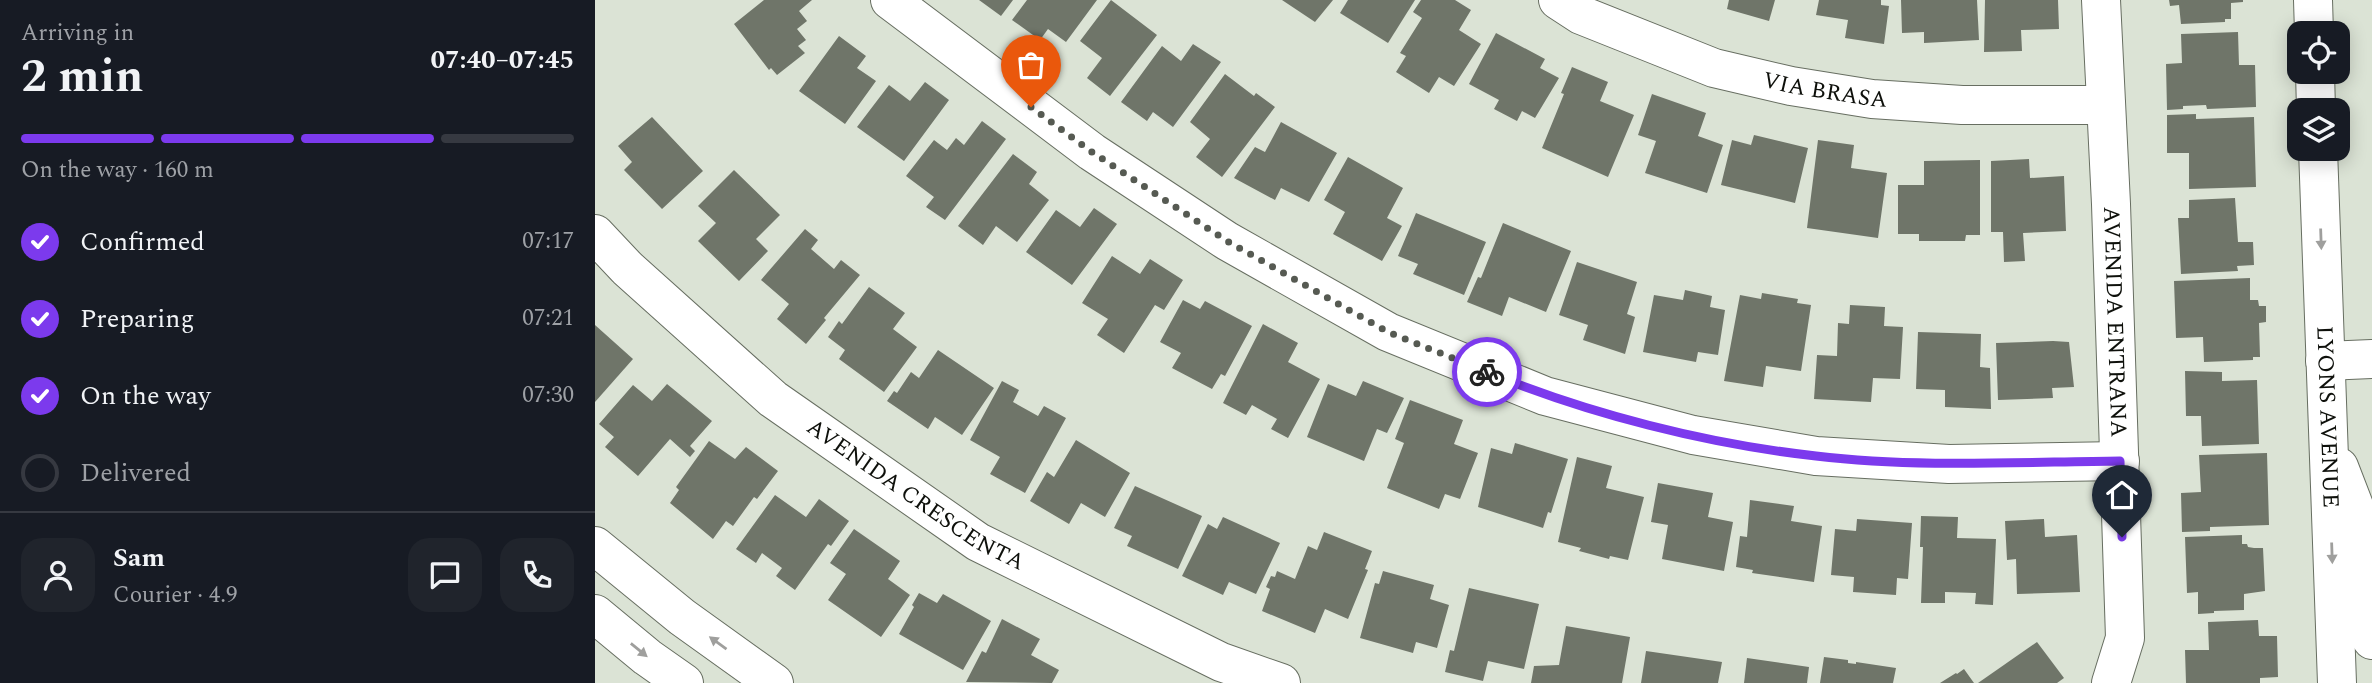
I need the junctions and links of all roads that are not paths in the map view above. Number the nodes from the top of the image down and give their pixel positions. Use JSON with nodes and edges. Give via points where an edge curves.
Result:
{"nodes":[{"id":1,"x":890,"y":0,"type":"edge"},
{"id":2,"x":1558,"y":0,"type":"edge"},
{"id":3,"x":2101,"y":0,"type":"edge"},
{"id":4,"x":2313,"y":0,"type":"edge"},
{"id":5,"x":2314,"y":21,"type":"edge"},
{"id":6,"x":2106,"y":105,"type":"junction"},
{"id":7,"x":2318,"y":161,"type":"edge"},
{"id":8,"x":595,"y":234,"type":"edge"},
{"id":9,"x":2372,"y":359,"type":"edge"},
{"id":10,"x":2325,"y":361,"type":"junction"},
{"id":11,"x":2328,"y":435,"type":"junction"},
{"id":12,"x":2120,"y":461,"type":"junction"},
{"id":13,"x":595,"y":546,"type":"edge"},
{"id":14,"x":595,"y":614,"type":"edge"},
{"id":15,"x":2372,"y":640,"type":"edge"},
{"id":16,"x":684,"y":683,"type":"edge"},
{"id":17,"x":774,"y":683,"type":"edge"},
{"id":18,"x":1281,"y":683,"type":"edge"},
{"id":19,"x":2111,"y":683,"type":"edge"},
{"id":20,"x":2337,"y":683,"type":"edge"}],
"edges":[{"from":1,"to":12,"type":"street","via":[[1092,152],[1227,241],[1388,332],[1545,396],[1693,435],[1816,456],[1949,464]]},
{"from":2,"to":6,"type":"street","name":"VIA BRASA","via":[[1581,15],[1714,68],[1791,86],[1872,99],[1962,105]]},
{"from":3,"to":6,"type":"street","name":"AVENIDA ENTRANA"},
{"from":4,"to":5,"type":"street"},
{"from":6,"to":12,"type":"street","name":"AVENIDA ENTRANA"},
{"from":7,"to":10,"type":"street","name":"LYONS AVENUE","one_way":true},
{"from":8,"to":18,"type":"street","name":"AVENIDA CRESCENTA","via":[[773,399],[978,542],[1221,662]]},
{"from":9,"to":10,"type":"street"},
{"from":10,"to":11,"type":"street","name":"LYONS AVENUE"},
{"from":11,"to":15,"type":"street","via":[[2358,519],[2364,629]]},
{"from":11,"to":20,"type":"street","name":"LYONS AVENUE","one_way":true},
{"from":12,"to":19,"type":"street","name":"AVENIDA ENTRANA","via":[[2125,638]]},
{"from":17,"to":13,"type":"street","one_way":true,"via":[[682,617]]},
{"from":14,"to":16,"type":"street","one_way":true}]}
